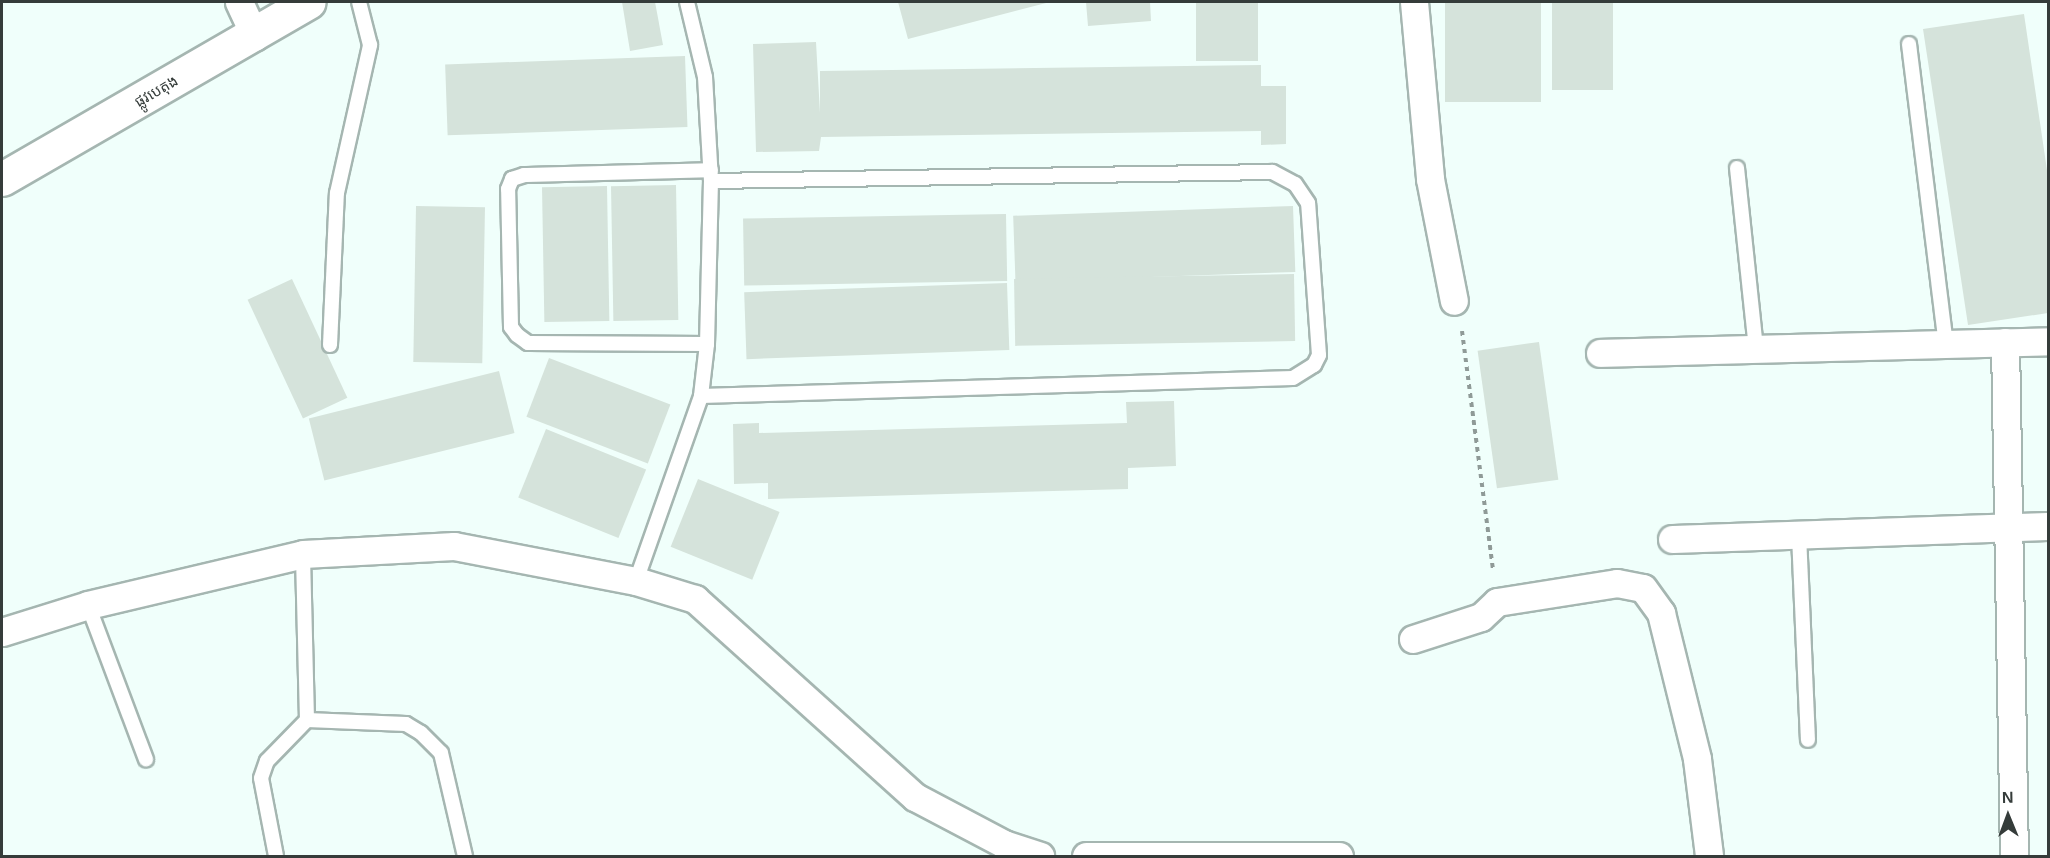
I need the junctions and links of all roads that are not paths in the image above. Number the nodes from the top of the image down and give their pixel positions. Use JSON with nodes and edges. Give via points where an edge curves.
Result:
{"nodes":[{"id":1,"x":239,"y":2,"type":"edge"},
{"id":2,"x":309,"y":2,"type":"edge"},
{"id":3,"x":359,"y":2,"type":"edge"},
{"id":4,"x":687,"y":2,"type":"edge"},
{"id":5,"x":1414,"y":2,"type":"edge"},
{"id":6,"x":255,"y":36,"type":"junction"},
{"id":7,"x":1909,"y":44,"type":"dead end"},
{"id":8,"x":1737,"y":168,"type":"dead end"},
{"id":9,"x":711,"y":176,"type":"junction"},
{"id":10,"x":2,"y":179,"type":"edge"},
{"id":11,"x":1454,"y":301,"type":"road end"},
{"id":12,"x":2049,"y":341,"type":"edge"},
{"id":13,"x":2005,"y":342,"type":"junction"},
{"id":14,"x":707,"y":344,"type":"junction"},
{"id":15,"x":1946,"y":344,"type":"junction"},
{"id":16,"x":330,"y":345,"type":"dead end"},
{"id":17,"x":1756,"y":349,"type":"junction"},
{"id":18,"x":1600,"y":353,"type":"dead end"},
{"id":19,"x":701,"y":396,"type":"junction"},
{"id":20,"x":2049,"y":525,"type":"edge"},
{"id":21,"x":2009,"y":527,"type":"junction"},
{"id":22,"x":1799,"y":535,"type":"junction"},
{"id":23,"x":1672,"y":538,"type":"dead end"},
{"id":24,"x":303,"y":554,"type":"junction"},
{"id":25,"x":636,"y":581,"type":"junction"},
{"id":26,"x":87,"y":605,"type":"junction"},
{"id":27,"x":2,"y":632,"type":"edge"},
{"id":28,"x":1413,"y":639,"type":"dead end"},
{"id":29,"x":307,"y":720,"type":"junction"},
{"id":30,"x":1808,"y":740,"type":"dead end"},
{"id":31,"x":146,"y":759,"type":"dead end"},
{"id":32,"x":276,"y":856,"type":"edge"},
{"id":33,"x":465,"y":856,"type":"edge"},
{"id":34,"x":1040,"y":856,"type":"edge"},
{"id":35,"x":1086,"y":856,"type":"edge"},
{"id":36,"x":1325,"y":856,"type":"edge"},
{"id":37,"x":1339,"y":856,"type":"edge"},
{"id":38,"x":1709,"y":856,"type":"edge"},
{"id":39,"x":2014,"y":856,"type":"edge"}],
"edges":[{"from":1,"to":6,"type":"street"},
{"from":2,"to":6,"type":"street","name":"ផ្លូវបេតុង"},
{"from":3,"to":16,"type":"lane","via":[[370,45],[337,193]]},
{"from":4,"to":9,"type":"lane","via":[[705,77]]},
{"from":5,"to":11,"type":"street","via":[[1430,179]]},
{"from":6,"to":10,"type":"street","name":"ផ្លូវបេតុង"},
{"from":7,"to":15,"type":"lane"},
{"from":8,"to":17,"type":"lane"},
{"from":9,"to":14,"type":"lane"},
{"from":9,"to":14,"type":"lane","via":[[524,175],[512,179],[508,189],[511,327],[517,335],[528,343]]},
{"from":9,"to":19,"type":"lane","via":[[1272,172],[1295,184],[1308,203],[1319,337],[1314,365],[1293,378]]},
{"from":12,"to":13,"type":"street"},
{"from":13,"to":15,"type":"street"},
{"from":13,"to":21,"type":"street"},
{"from":14,"to":19,"type":"lane"},
{"from":15,"to":17,"type":"street"},
{"from":17,"to":18,"type":"street"},
{"from":19,"to":25,"type":"lane"},
{"from":20,"to":21,"type":"street"},
{"from":21,"to":22,"type":"street"},
{"from":21,"to":39,"type":"street"},
{"from":22,"to":23,"type":"street"},
{"from":22,"to":30,"type":"lane"},
{"from":24,"to":25,"type":"street","via":[[454,546]]},
{"from":24,"to":26,"type":"street"},
{"from":24,"to":29,"type":"lane"},
{"from":25,"to":34,"type":"street","via":[[695,599],[915,797],[1004,844]]},
{"from":26,"to":27,"type":"street"},
{"from":26,"to":31,"type":"lane"},
{"from":28,"to":38,"type":"street","via":[[1481,617],[1497,602],[1617,583],[1643,588],[1661,613],[1697,759]]},
{"from":29,"to":32,"type":"lane","via":[[267,761],[261,778]]},
{"from":29,"to":33,"type":"lane","via":[[406,724],[422,733],[441,753]]},
{"from":35,"to":36,"type":"street"},
{"from":36,"to":37,"type":"street"}]}
